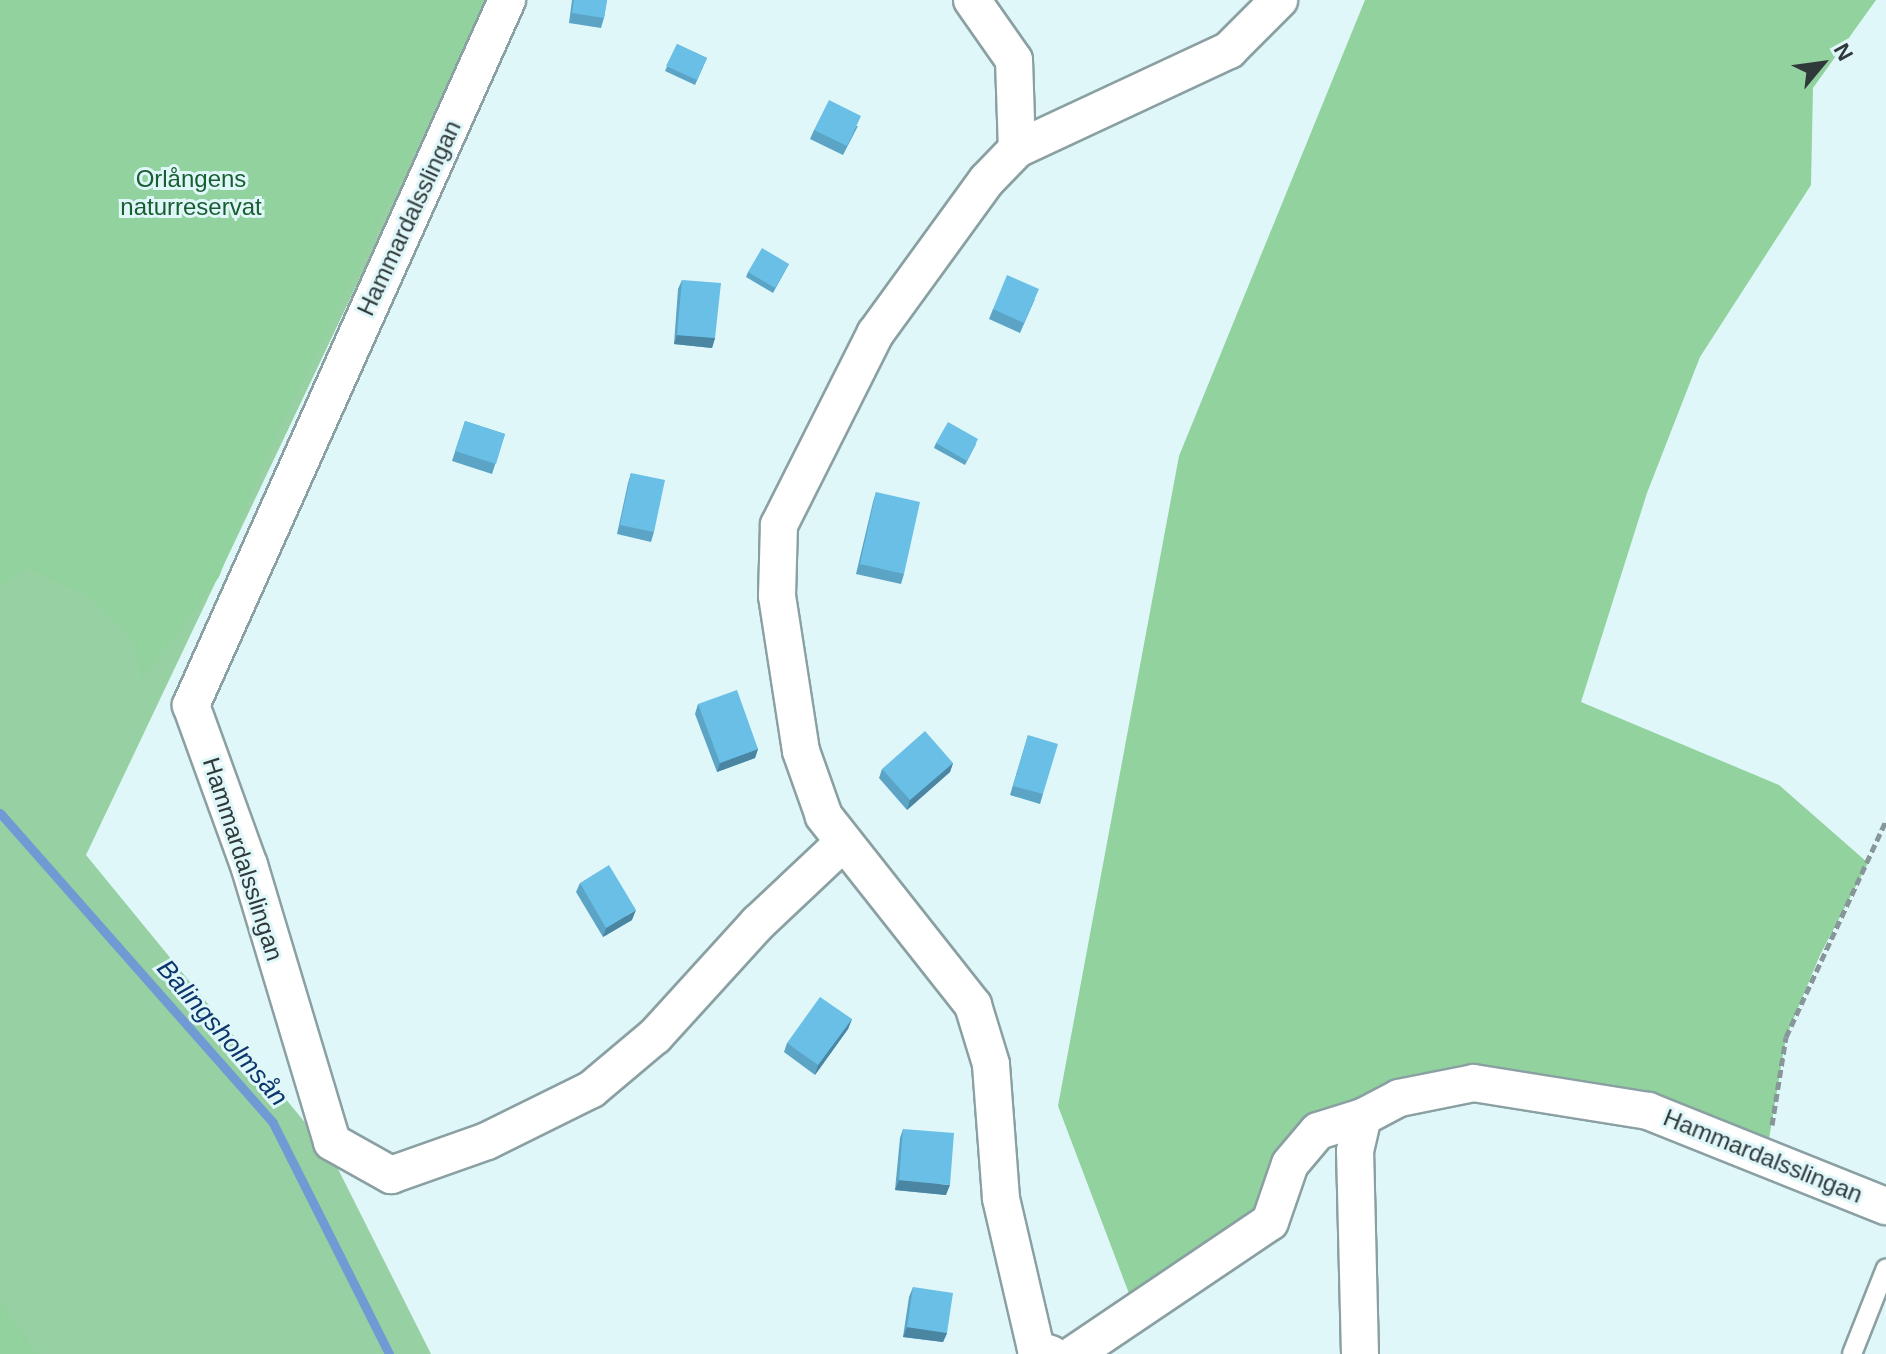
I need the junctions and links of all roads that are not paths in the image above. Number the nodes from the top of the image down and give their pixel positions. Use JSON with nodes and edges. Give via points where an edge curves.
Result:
{"nodes":[{"id":1,"x":507,"y":0,"type":"edge"},
{"id":2,"x":972,"y":0,"type":"edge"},
{"id":3,"x":1279,"y":0,"type":"edge"},
{"id":4,"x":1017,"y":149,"type":"junction"},
{"id":5,"x":843,"y":843,"type":"junction"},
{"id":6,"x":1363,"y":1117,"type":"junction"},
{"id":7,"x":1886,"y":1206,"type":"edge"},
{"id":8,"x":1886,"y":1268,"type":"edge"},
{"id":9,"x":1051,"y":1354,"type":"edge"},
{"id":10,"x":1074,"y":1354,"type":"edge"},
{"id":11,"x":1360,"y":1354,"type":"edge"},
{"id":12,"x":1852,"y":1354,"type":"edge"}],
"edges":[{"from":1,"to":5,"type":"street","name":"Hammardalsslingan","via":[[191,705],[249,865],[332,1142],[391,1175],[487,1141],[592,1089],[655,1036],[758,923]]},
{"from":2,"to":4,"type":"street","via":[[1014,60]]},
{"from":3,"to":4,"type":"street","via":[[1229,50]]},
{"from":4,"to":5,"type":"street","via":[[987,180],[875,334],[779,525],[777,596],[801,751],[824,816]]},
{"from":5,"to":9,"type":"street","via":[[973,1005],[991,1064],[1001,1198],[1036,1349]]},
{"from":6,"to":7,"type":"street","name":"Hammardalsslingan","via":[[1399,1098],[1474,1083],[1648,1111]]},
{"from":6,"to":10,"type":"street","name":"Hammardalsslingan","via":[[1318,1131],[1290,1164],[1270,1222]]},
{"from":6,"to":11,"type":"street","via":[[1355,1151]]},
{"from":8,"to":12,"type":"lane"}]}
